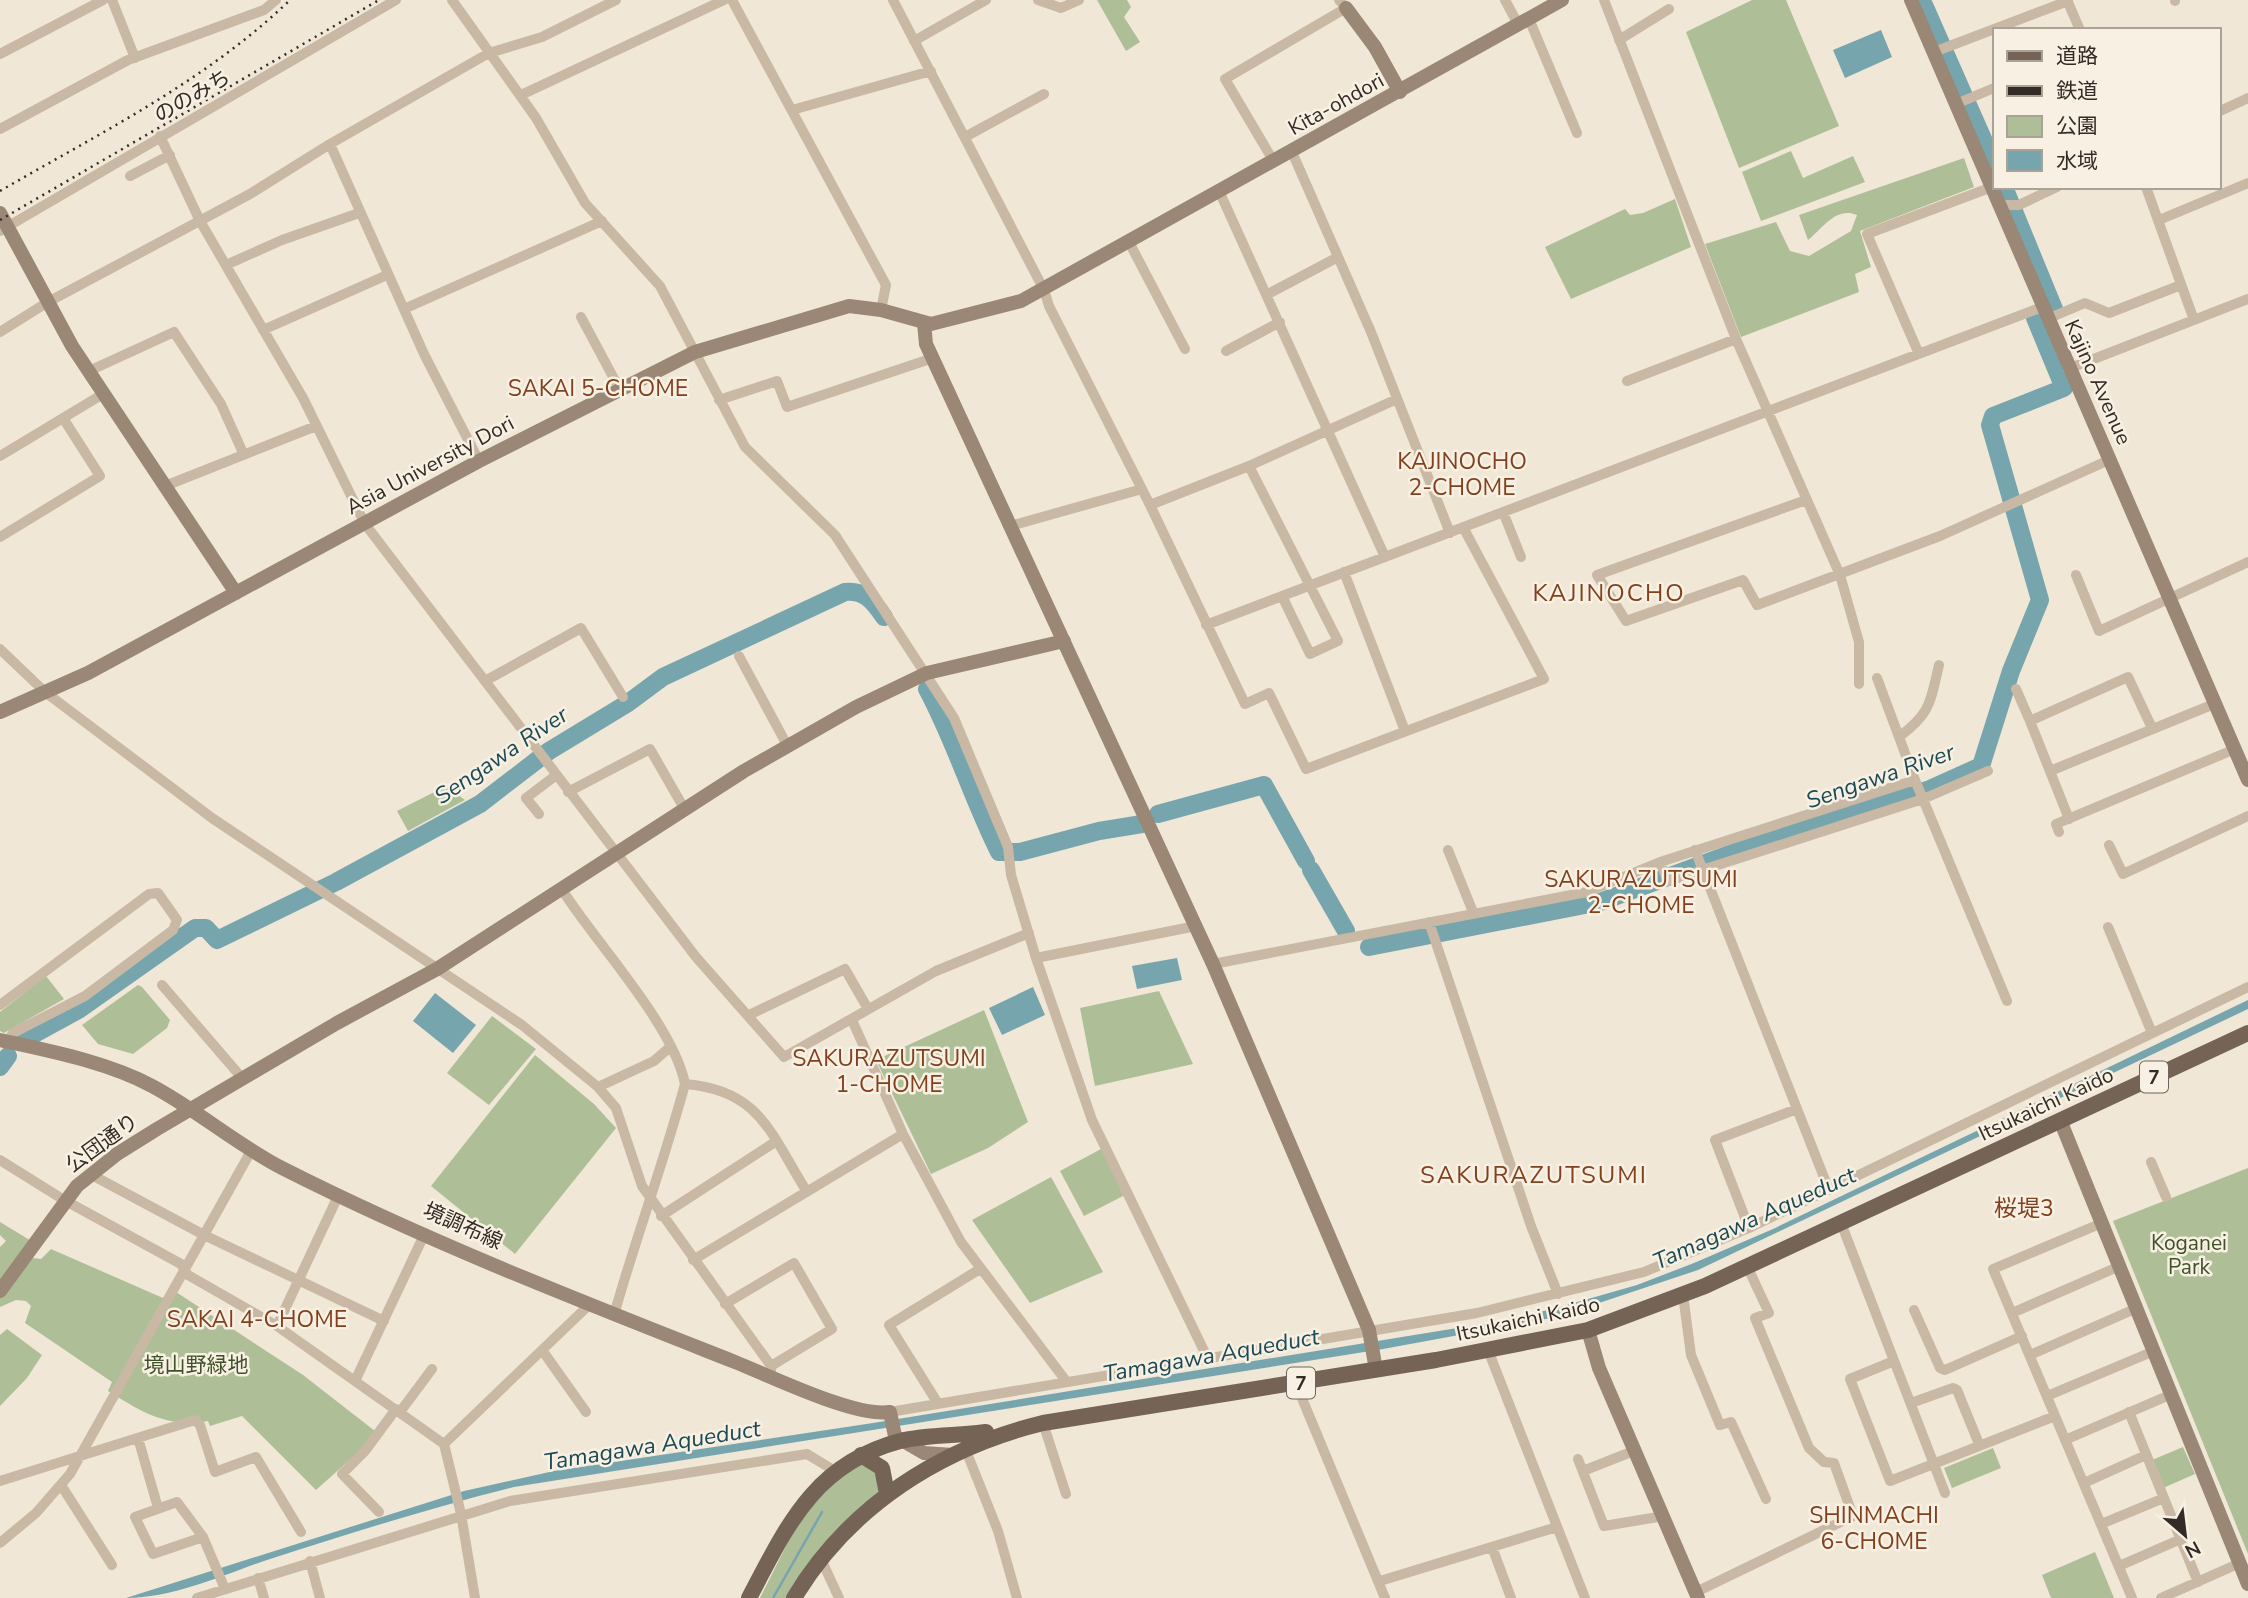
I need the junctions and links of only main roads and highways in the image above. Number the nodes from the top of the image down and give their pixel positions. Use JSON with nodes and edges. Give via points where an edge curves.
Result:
{"nodes":[{"id":1,"x":2248,"y":1032,"type":"edge"},
{"id":2,"x":1013,"y":1430,"type":"junction"},
{"id":3,"x":862,"y":1455,"type":"junction"},
{"id":4,"x":887,"y":1494,"type":"junction"},
{"id":5,"x":749,"y":1598,"type":"edge"},
{"id":6,"x":794,"y":1598,"type":"edge"}],
"edges":[{"from":1,"to":2,"type":"main road","name":"Itsukaichi Kaido","number":"7","via":[[1747,1266],[1588,1330]]},
{"from":2,"to":3,"type":"main road","name":"Itsukaichi Kaido","number":"7","via":[[899,1438]]},
{"from":2,"to":4,"type":"main road","name":"Itsukaichi Kaido","number":"7","via":[[959,1451]]},
{"from":3,"to":4,"type":"main road","via":[[882,1468]]},
{"from":3,"to":5,"type":"main road","name":"Itsukaichi Kaido","number":"7","via":[[822,1481],[799,1511]]},
{"from":4,"to":6,"type":"main road","name":"Itsukaichi Kaido","number":"7","via":[[853,1523]]}]}
